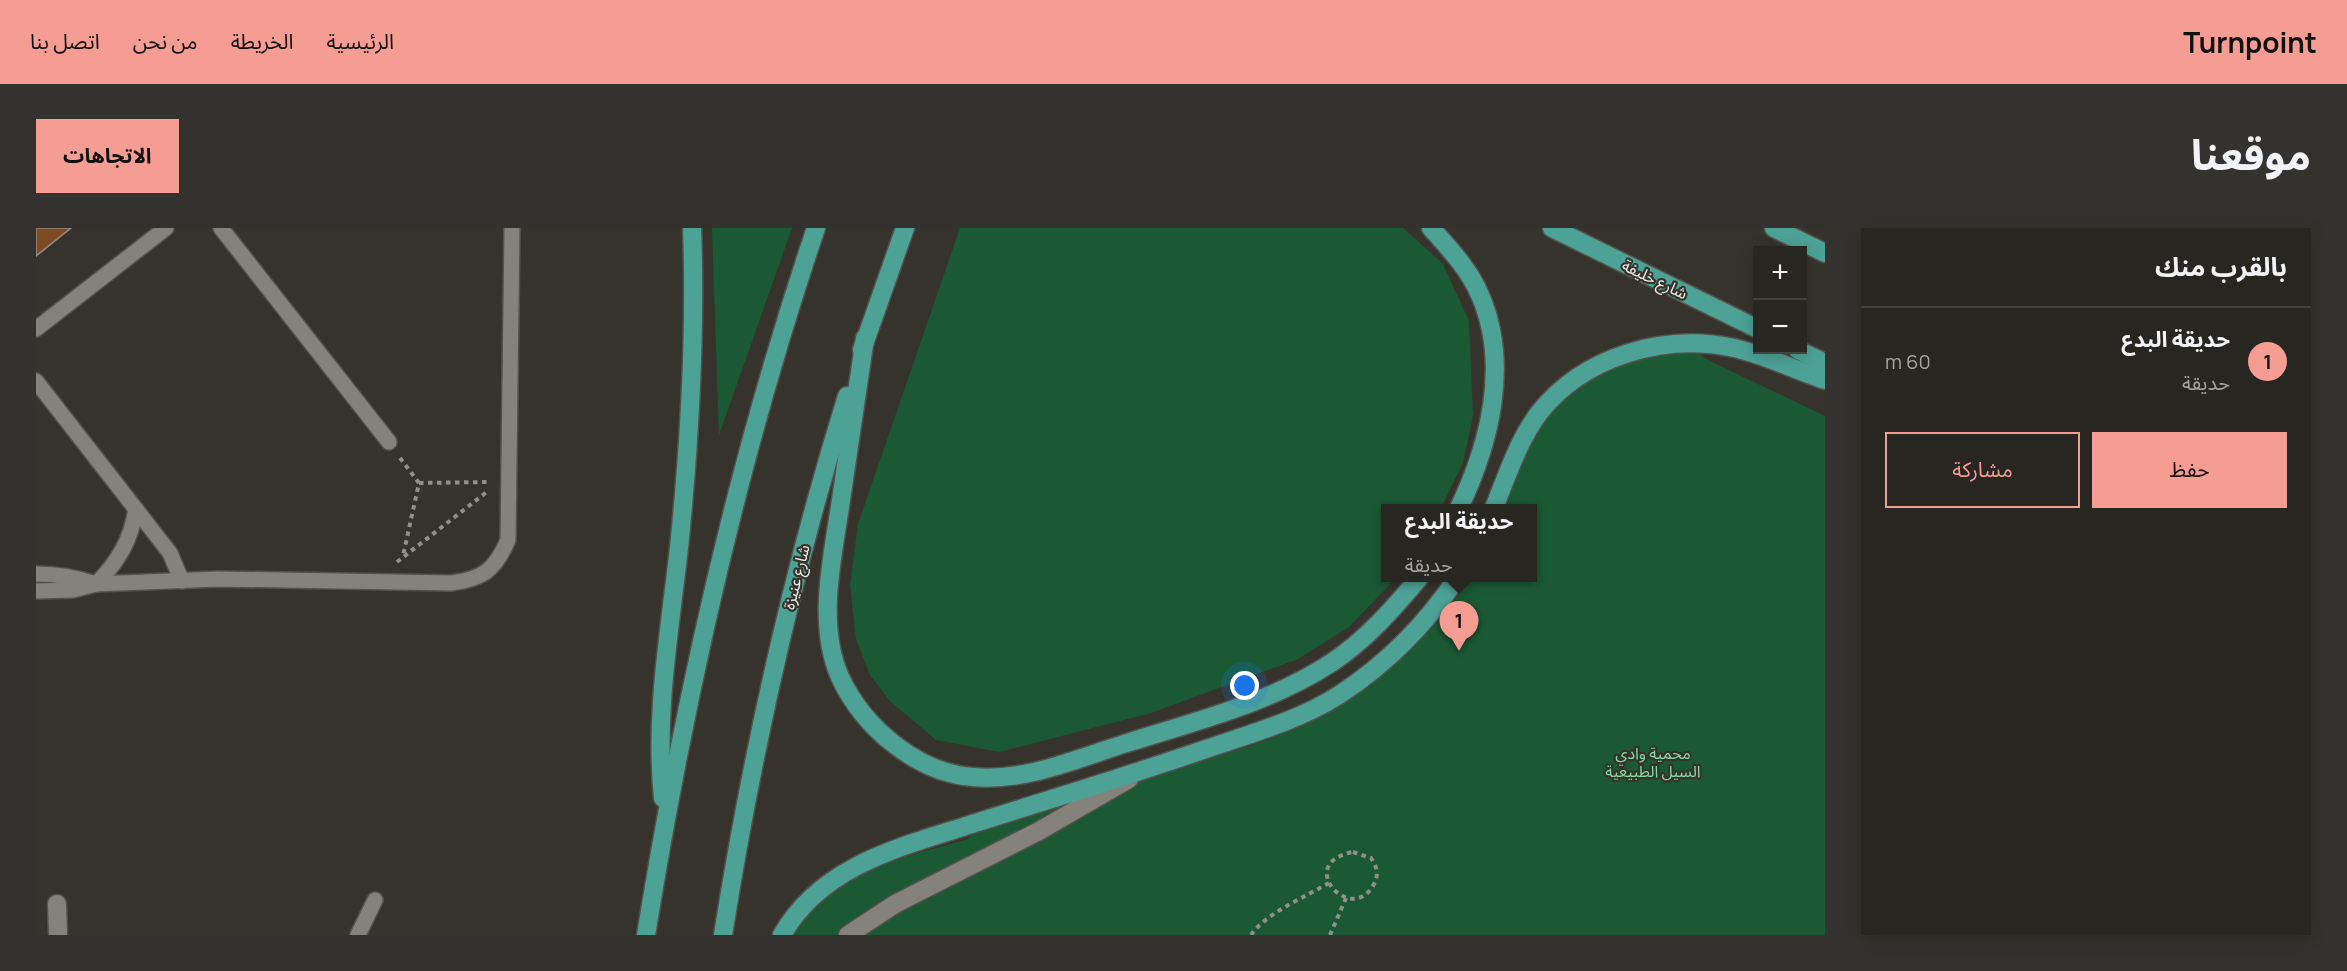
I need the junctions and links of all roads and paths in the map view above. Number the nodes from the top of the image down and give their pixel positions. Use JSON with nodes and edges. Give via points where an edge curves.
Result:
{"nodes":[{"id":1,"x":166,"y":228,"type":"edge"},
{"id":2,"x":220,"y":228,"type":"edge"},
{"id":3,"x":512,"y":228,"type":"edge"},
{"id":4,"x":692,"y":228,"type":"edge"},
{"id":5,"x":816,"y":228,"type":"edge"},
{"id":6,"x":905,"y":228,"type":"edge"},
{"id":7,"x":1431,"y":228,"type":"edge"},
{"id":8,"x":1552,"y":228,"type":"edge"},
{"id":9,"x":1774,"y":228,"type":"edge"},
{"id":10,"x":1825,"y":253,"type":"edge"},
{"id":11,"x":1753,"y":327,"type":"edge"},
{"id":12,"x":36,"y":329,"type":"edge"},
{"id":13,"x":865,"y":338,"type":"junction"},
{"id":14,"x":1806,"y":354,"type":"edge"},
{"id":15,"x":1825,"y":363,"type":"edge"},
{"id":16,"x":1825,"y":380,"type":"edge"},
{"id":17,"x":36,"y":381,"type":"edge"},
{"id":18,"x":388,"y":442,"type":"joint"},
{"id":19,"x":419,"y":483,"type":"junction"},
{"id":20,"x":1461,"y":504,"type":"edge"},
{"id":21,"x":1496,"y":504,"type":"edge"},
{"id":22,"x":136,"y":509,"type":"junction"},
{"id":23,"x":403,"y":557,"type":"junction"},
{"id":24,"x":36,"y":574,"type":"edge"},
{"id":25,"x":182,"y":581,"type":"junction"},
{"id":26,"x":373,"y":581,"type":"junction"},
{"id":27,"x":1416,"y":582,"type":"edge"},
{"id":28,"x":1454,"y":582,"type":"edge"},
{"id":29,"x":96,"y":584,"type":"junction"},
{"id":30,"x":36,"y":591,"type":"edge"},
{"id":31,"x":1150,"y":767,"type":"junction"},
{"id":32,"x":665,"y":818,"type":"junction"},
{"id":33,"x":1329,"y":883,"type":"junction"},
{"id":34,"x":1346,"y":898,"type":"junction"},
{"id":35,"x":375,"y":900,"type":"dead end"},
{"id":36,"x":57,"y":904,"type":"dead end"},
{"id":37,"x":58,"y":935,"type":"edge"},
{"id":38,"x":358,"y":935,"type":"edge"},
{"id":39,"x":646,"y":935,"type":"edge"},
{"id":40,"x":723,"y":935,"type":"edge"},
{"id":41,"x":782,"y":935,"type":"edge"},
{"id":42,"x":848,"y":935,"type":"edge"},
{"id":43,"x":1251,"y":935,"type":"edge"},
{"id":44,"x":1330,"y":935,"type":"edge"}],
"edges":[{"from":1,"to":12,"type":"lane"},
{"from":2,"to":18,"type":"lane"},
{"from":3,"to":26,"type":"lane","via":[[508,540],[500,558],[487,572],[470,581]]},
{"from":4,"to":32,"type":"main road","via":[[692,357],[686,469],[661,701]]},
{"from":5,"to":32,"type":"main road","via":[[767,380],[730,519]]},
{"from":6,"to":13,"type":"main road","name":"شارع عنيزة"},
{"from":7,"to":20,"type":"main road","via":[[1465,268],[1479,293],[1494,344],[1495,381],[1489,421],[1481,457]]},
{"from":8,"to":11,"type":"main road","name":"شارع خليفة"},
{"from":9,"to":10,"type":"main road"},
{"from":13,"to":27,"type":"main road","via":[[831,576],[828,606],[832,652],[840,676],[866,717],[892,743],[921,761],[946,772],[973,777],[1009,777],[1043,770],[1240,706],[1331,663],[1364,638]]},
{"from":13,"to":40,"type":"main road","name":"شارع عنيزة","via":[[825,467],[785,618],[742,819]]},
{"from":14,"to":15,"type":"main road"},
{"from":16,"to":21,"type":"main road","via":[[1734,348],[1686,344],[1618,356],[1572,381],[1539,414],[1524,437]]},
{"from":17,"to":22,"type":"lane"},
{"from":18,"to":19,"type":"path"},
{"from":19,"to":23,"type":"path"},
{"from":19,"to":23,"type":"path","via":[[498,482]]},
{"from":22,"to":25,"type":"lane","via":[[170,553]]},
{"from":22,"to":29,"type":"lane","via":[[119,558]]},
{"from":23,"to":26,"type":"path"},
{"from":24,"to":29,"type":"lane","via":[[69,576]]},
{"from":25,"to":26,"type":"lane"},
{"from":25,"to":29,"type":"lane"},
{"from":28,"to":31,"type":"main road","via":[[1416,630],[1380,665],[1338,696],[1281,723]]},
{"from":29,"to":30,"type":"lane","via":[[73,590]]},
{"from":31,"to":41,"type":"main road","via":[[859,863],[805,903]]},
{"from":31,"to":42,"type":"street","via":[[1039,831],[895,904]]},
{"from":32,"to":39,"type":"main road"},
{"from":33,"to":34,"type":"path","via":[[1338,896]]},
{"from":33,"to":34,"type":"path","via":[[1329,866],[1335,859],[1353,852],[1371,858],[1377,871],[1371,890],[1363,896]]},
{"from":33,"to":43,"type":"path","via":[[1269,917]]},
{"from":34,"to":44,"type":"path"},
{"from":35,"to":38,"type":"lane"},
{"from":36,"to":37,"type":"street"}]}
